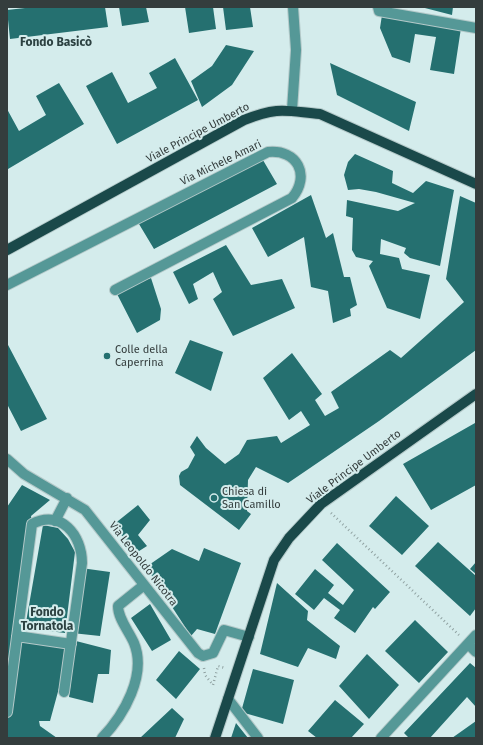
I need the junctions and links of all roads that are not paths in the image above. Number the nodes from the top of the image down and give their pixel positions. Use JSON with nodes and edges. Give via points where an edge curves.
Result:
{"nodes":[{"id":1,"x":293,"y":7,"type":"edge"},
{"id":2,"x":378,"y":9,"type":"edge"},
{"id":3,"x":476,"y":28,"type":"edge"},
{"id":4,"x":292,"y":110,"type":"junction"},
{"id":5,"x":476,"y":184,"type":"edge"},
{"id":6,"x":7,"y":250,"type":"edge"},
{"id":7,"x":7,"y":285,"type":"edge"},
{"id":8,"x":114,"y":290,"type":"dead end"},
{"id":9,"x":476,"y":394,"type":"edge"},
{"id":10,"x":7,"y":459,"type":"edge"},
{"id":11,"x":67,"y":498,"type":"junction"},
{"id":12,"x":55,"y":521,"type":"junction"},
{"id":13,"x":144,"y":585,"type":"junction"},
{"id":14,"x":476,"y":635,"type":"edge"},
{"id":15,"x":17,"y":636,"type":"junction"},
{"id":16,"x":249,"y":637,"type":"junction"},
{"id":17,"x":71,"y":644,"type":"junction"},
{"id":18,"x":468,"y":644,"type":"junction"},
{"id":19,"x":476,"y":652,"type":"edge"},
{"id":20,"x":64,"y":692,"type":"dead end"},
{"id":21,"x":228,"y":699,"type":"junction"},
{"id":22,"x":7,"y":712,"type":"edge"},
{"id":23,"x":102,"y":738,"type":"edge"},
{"id":24,"x":215,"y":738,"type":"edge"},
{"id":25,"x":258,"y":738,"type":"edge"},
{"id":26,"x":381,"y":738,"type":"edge"}],
"edges":[{"from":1,"to":4,"type":"street","via":[[296,50]]},
{"from":2,"to":3,"type":"street"},
{"from":4,"to":5,"type":"main road","name":"Viale Principe Umberto","via":[[320,114]]},
{"from":4,"to":6,"type":"main road","name":"Viale Principe Umberto","via":[[272,110],[244,120]]},
{"from":7,"to":8,"type":"street","name":"Via Michele Amari","via":[[268,152],[284,152],[298,164],[301,184],[292,198]]},
{"from":9,"to":16,"type":"main road","name":"Viale Principe Umberto","via":[[321,504],[289,538],[274,560]]},
{"from":10,"to":11,"type":"street","name":"Via Leopoldo Nicotra","via":[[24,474]]},
{"from":11,"to":12,"type":"street"},
{"from":11,"to":13,"type":"street","name":"Via Leopoldo Nicotra","via":[[92,516]]},
{"from":12,"to":15,"type":"street","via":[[40,520],[32,524]]},
{"from":12,"to":17,"type":"street","via":[[71,529],[81,550],[82,563]]},
{"from":13,"to":16,"type":"street","name":"Via Leopoldo Nicotra","via":[[192,648],[203,656],[213,653],[224,630]]},
{"from":13,"to":23,"type":"street","via":[[118,606],[136,650],[137,669],[125,707],[114,726]]},
{"from":14,"to":18,"type":"street"},
{"from":15,"to":17,"type":"street"},
{"from":15,"to":22,"type":"street"},
{"from":16,"to":21,"type":"main road","name":"Viale Principe Umberto"},
{"from":17,"to":20,"type":"street"},
{"from":18,"to":19,"type":"street"},
{"from":18,"to":26,"type":"street"},
{"from":21,"to":24,"type":"main road","name":"Viale Principe Umberto"},
{"from":21,"to":25,"type":"street"}]}
